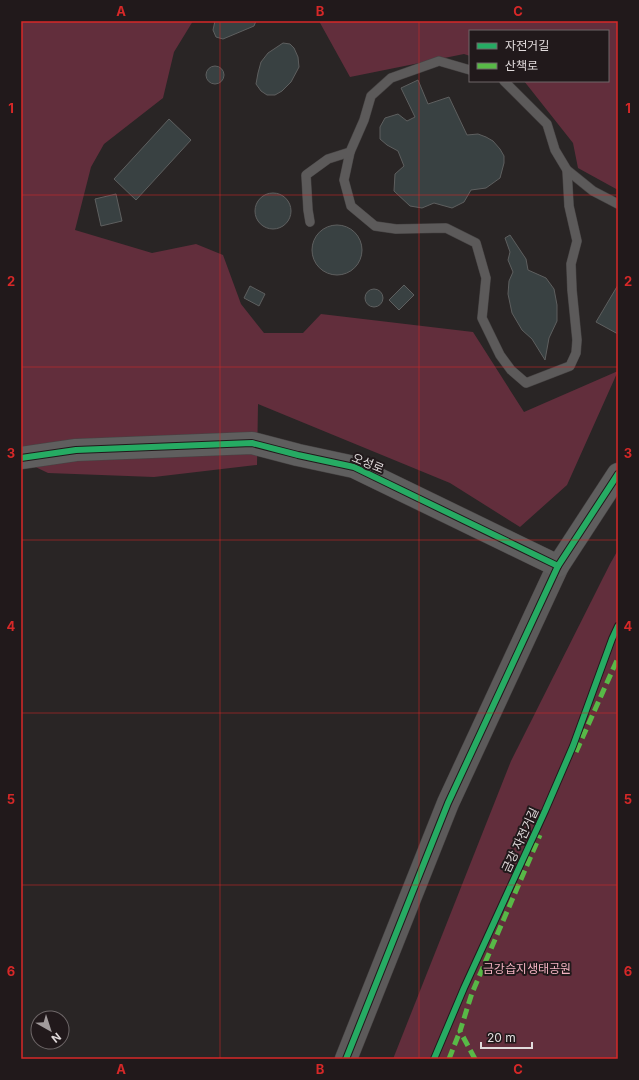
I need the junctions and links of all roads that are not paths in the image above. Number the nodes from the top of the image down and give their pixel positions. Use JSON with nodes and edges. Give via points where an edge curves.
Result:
{"nodes":[{"id":1,"x":469,"y":70,"type":"edge"},
{"id":2,"x":505,"y":82,"type":"edge"},
{"id":3,"x":350,"y":152,"type":"junction"},
{"id":4,"x":567,"y":170,"type":"junction"},
{"id":5,"x":618,"y":204,"type":"edge"},
{"id":6,"x":310,"y":222,"type":"dead end"},
{"id":7,"x":21,"y":458,"type":"edge"},
{"id":8,"x":618,"y":474,"type":"edge"},
{"id":9,"x":558,"y":566,"type":"junction"},
{"id":10,"x":346,"y":1059,"type":"edge"}],
"edges":[{"from":1,"to":3,"type":"lane","via":[[439,61],[391,78],[371,96]]},
{"from":2,"to":4,"type":"lane","via":[[547,124],[555,150]]},
{"from":3,"to":4,"type":"lane","via":[[344,180],[351,206],[375,226],[396,229],[446,228],[476,243],[486,278],[482,318],[500,355],[511,370],[526,383],[570,366],[576,353],[571,264],[577,241],[569,206]]},
{"from":3,"to":6,"type":"lane","via":[[328,160],[306,175]]},
{"from":4,"to":5,"type":"lane","via":[[593,191]]},
{"from":7,"to":9,"type":"main road","name":"오성로","via":[[76,450],[252,443],[354,467]]},
{"from":8,"to":9,"type":"main road"},
{"from":9,"to":10,"type":"street","via":[[448,803]]}]}
